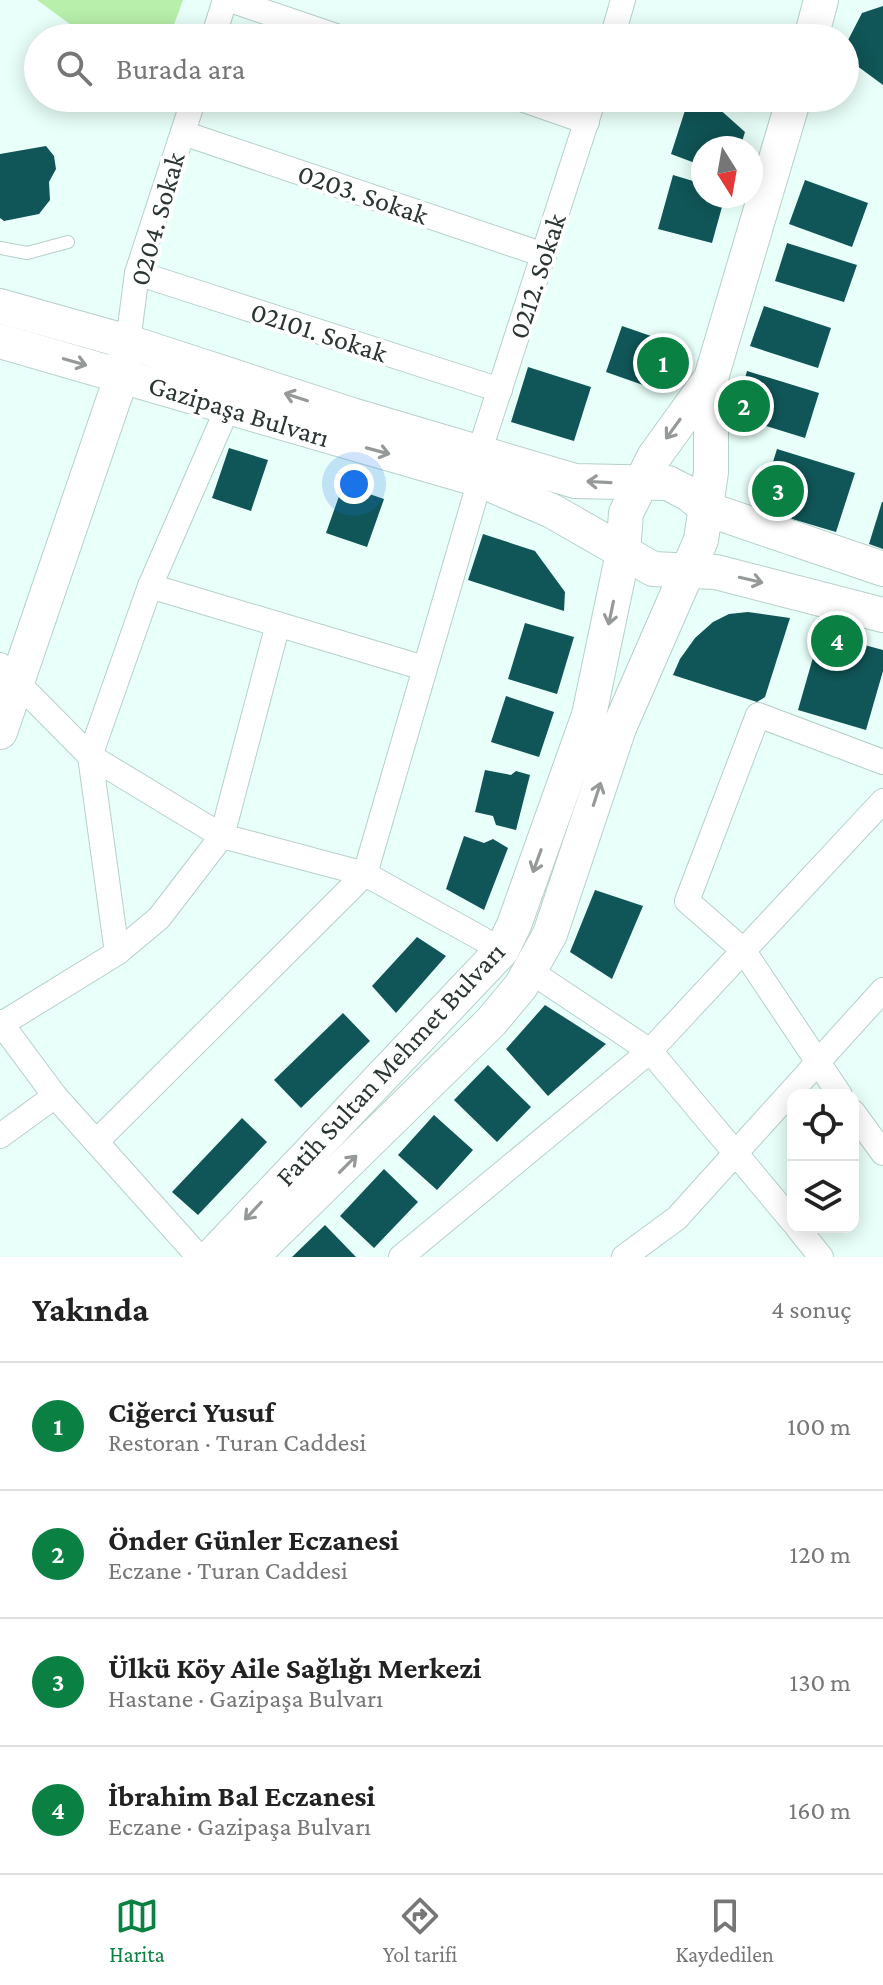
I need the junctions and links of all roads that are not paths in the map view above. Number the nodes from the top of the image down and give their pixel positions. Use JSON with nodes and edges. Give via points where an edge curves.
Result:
{"nodes":[{"id":1,"x":228,"y":0,"type":"edge"},
{"id":2,"x":623,"y":0,"type":"edge"},
{"id":3,"x":821,"y":0,"type":"edge"},
{"id":4,"x":219,"y":24,"type":"edge"},
{"id":5,"x":300,"y":24,"type":"edge"},
{"id":6,"x":616,"y":24,"type":"edge"},
{"id":7,"x":815,"y":24,"type":"edge"},
{"id":8,"x":190,"y":112,"type":"edge"},
{"id":9,"x":590,"y":112,"type":"edge"},
{"id":10,"x":790,"y":112,"type":"edge"},
{"id":11,"x":183,"y":133,"type":"junction"},
{"id":12,"x":68,"y":242,"type":"dead end"},
{"id":13,"x":0,"y":248,"type":"edge"},
{"id":14,"x":544,"y":255,"type":"junction"},
{"id":15,"x":137,"y":273,"type":"junction"},
{"id":16,"x":0,"y":306,"type":"edge"},
{"id":17,"x":0,"y":341,"type":"edge"},
{"id":18,"x":128,"y":342,"type":"junction"},
{"id":19,"x":122,"y":375,"type":"junction"},
{"id":20,"x":711,"y":378,"type":"junction"},
{"id":21,"x":500,"y":390,"type":"junction"},
{"id":22,"x":228,"y":407,"type":"junction"},
{"id":23,"x":480,"y":467,"type":"junction"},
{"id":24,"x":642,"y":484,"type":"junction"},
{"id":25,"x":707,"y":509,"type":"junction"},
{"id":26,"x":623,"y":553,"type":"junction"},
{"id":27,"x":883,"y":569,"type":"edge"},
{"id":28,"x":686,"y":572,"type":"junction"},
{"id":29,"x":150,"y":586,"type":"junction"},
{"id":30,"x":883,"y":615,"type":"edge"},
{"id":31,"x":278,"y":624,"type":"junction"},
{"id":32,"x":424,"y":668,"type":"junction"},
{"id":33,"x":8,"y":673,"type":"edge"},
{"id":34,"x":0,"y":732,"type":"edge"},
{"id":35,"x":90,"y":756,"type":"junction"},
{"id":36,"x":883,"y":762,"type":"edge"},
{"id":37,"x":883,"y":801,"type":"edge"},
{"id":38,"x":222,"y":836,"type":"junction"},
{"id":39,"x":365,"y":874,"type":"junction"},
{"id":40,"x":502,"y":950,"type":"junction"},
{"id":41,"x":743,"y":950,"type":"junction"},
{"id":42,"x":117,"y":953,"type":"junction"},
{"id":43,"x":530,"y":971,"type":"junction"},
{"id":44,"x":883,"y":990,"type":"edge"},
{"id":45,"x":1,"y":1023,"type":"edge"},
{"id":46,"x":650,"y":1051,"type":"junction"},
{"id":47,"x":818,"y":1064,"type":"junction"},
{"id":48,"x":836,"y":1089,"type":"edge"},
{"id":49,"x":55,"y":1096,"type":"junction"},
{"id":50,"x":859,"y":1120,"type":"edge"},
{"id":51,"x":0,"y":1136,"type":"edge"},
{"id":52,"x":96,"y":1142,"type":"junction"},
{"id":53,"x":883,"y":1153,"type":"edge"},
{"id":54,"x":738,"y":1154,"type":"junction"},
{"id":55,"x":787,"y":1215,"type":"edge"},
{"id":56,"x":802,"y":1233,"type":"edge"},
{"id":57,"x":652,"y":1249,"type":"edge"},
{"id":58,"x":199,"y":1257,"type":"edge"},
{"id":59,"x":211,"y":1257,"type":"edge"},
{"id":60,"x":251,"y":1257,"type":"edge"},
{"id":61,"x":401,"y":1257,"type":"edge"},
{"id":62,"x":624,"y":1257,"type":"edge"},
{"id":63,"x":821,"y":1257,"type":"edge"}],
"edges":[{"from":1,"to":4,"type":"street"},
{"from":1,"to":5,"type":"street"},
{"from":2,"to":6,"type":"street"},
{"from":3,"to":7,"type":"street"},
{"from":8,"to":11,"type":"street","name":"0204. Sokak"},
{"from":9,"to":14,"type":"street","name":"0212. Sokak"},
{"from":10,"to":20,"type":"street"},
{"from":11,"to":14,"type":"street","name":"0203. Sokak"},
{"from":11,"to":15,"type":"street","name":"0204. Sokak"},
{"from":12,"to":13,"type":"lane","via":[[27,253]]},
{"from":14,"to":21,"type":"street","name":"0212. Sokak"},
{"from":15,"to":18,"type":"street","name":"0204. Sokak"},
{"from":15,"to":21,"type":"street","name":"02101. Sokak"},
{"from":16,"to":18,"type":"street","name":"Gazipaşa Bulvarı"},
{"from":17,"to":19,"type":"street","name":"Gazipaşa Bulvarı","one_way":true},
{"from":18,"to":19,"type":"street"},
{"from":23,"to":18,"type":"street","name":"Gazipaşa Bulvarı","one_way":true,"via":[[352,415]]},
{"from":19,"to":22,"type":"street","name":"Gazipaşa Bulvarı"},
{"from":19,"to":33,"type":"street"},
{"from":20,"to":24,"type":"street","name":"Fatih Sultan Mehmet Bulvarı","one_way":true,"via":[[654,457]]},
{"from":20,"to":25,"type":"street","name":"Fatih Sultan Mehmet Bulvarı"},
{"from":21,"to":23,"type":"street","name":"0212. Sokak"},
{"from":22,"to":23,"type":"street","name":"Gazipaşa Bulvarı","one_way":true},
{"from":22,"to":29,"type":"street"},
{"from":24,"to":23,"type":"street","name":"Gazipaşa Bulvarı","one_way":true,"via":[[575,481]]},
{"from":23,"to":26,"type":"street","name":"Gazipaşa Bulvarı"},
{"from":23,"to":32,"type":"street","name":"0212. Sokak"},
{"from":24,"to":25,"type":"street","name":"Gazipaşa Bulvarı","via":[[668,483]]},
{"from":24,"to":26,"type":"street","name":"Fatih Sultan Mehmet Bulvarı","via":[[626,513]]},
{"from":25,"to":27,"type":"street","name":"Gazipaşa Bulvarı"},
{"from":25,"to":28,"type":"street","name":"Fatih Sultan Mehmet Bulvarı","via":[[701,540]]},
{"from":26,"to":28,"type":"street","name":"Gazipaşa Bulvarı","via":[[653,569]]},
{"from":26,"to":40,"type":"street","name":"Fatih Sultan Mehmet Bulvarı","one_way":true,"via":[[589,715]]},
{"from":28,"to":30,"type":"street","name":"Gazipaşa Bulvarı","one_way":true,"via":[[716,572]]},
{"from":43,"to":28,"type":"street","name":"Fatih Sultan Mehmet Bulvarı","one_way":true,"via":[[550,934],[619,728]]},
{"from":29,"to":31,"type":"street"},
{"from":29,"to":35,"type":"street"},
{"from":31,"to":32,"type":"street"},
{"from":31,"to":38,"type":"street"},
{"from":32,"to":39,"type":"street","name":"0212. Sokak"},
{"from":33,"to":34,"type":"street"},
{"from":33,"to":35,"type":"street"},
{"from":35,"to":38,"type":"street"},
{"from":35,"to":42,"type":"street"},
{"from":36,"to":41,"type":"street","via":[[758,715],[687,901]]},
{"from":37,"to":41,"type":"street"},
{"from":38,"to":39,"type":"street"},
{"from":38,"to":42,"type":"street","via":[[159,918]]},
{"from":39,"to":40,"type":"street"},
{"from":39,"to":52,"type":"street"},
{"from":40,"to":59,"type":"street","name":"Fatih Sultan Mehmet Bulvarı","one_way":true},
{"from":41,"to":46,"type":"street"},
{"from":41,"to":47,"type":"street"},
{"from":42,"to":45,"type":"street"},
{"from":43,"to":46,"type":"street"},
{"from":60,"to":43,"type":"street","name":"Fatih Sultan Mehmet Bulvarı","one_way":true,"via":[[491,1022]]},
{"from":44,"to":47,"type":"street"},
{"from":45,"to":49,"type":"street"},
{"from":46,"to":54,"type":"street"},
{"from":46,"to":61,"type":"street"},
{"from":47,"to":48,"type":"street"},
{"from":47,"to":54,"type":"street"},
{"from":49,"to":51,"type":"street"},
{"from":49,"to":52,"type":"street"},
{"from":50,"to":53,"type":"street"},
{"from":52,"to":58,"type":"street"},
{"from":54,"to":55,"type":"street"},
{"from":54,"to":57,"type":"street"},
{"from":56,"to":63,"type":"street"},
{"from":57,"to":62,"type":"street"}]}
